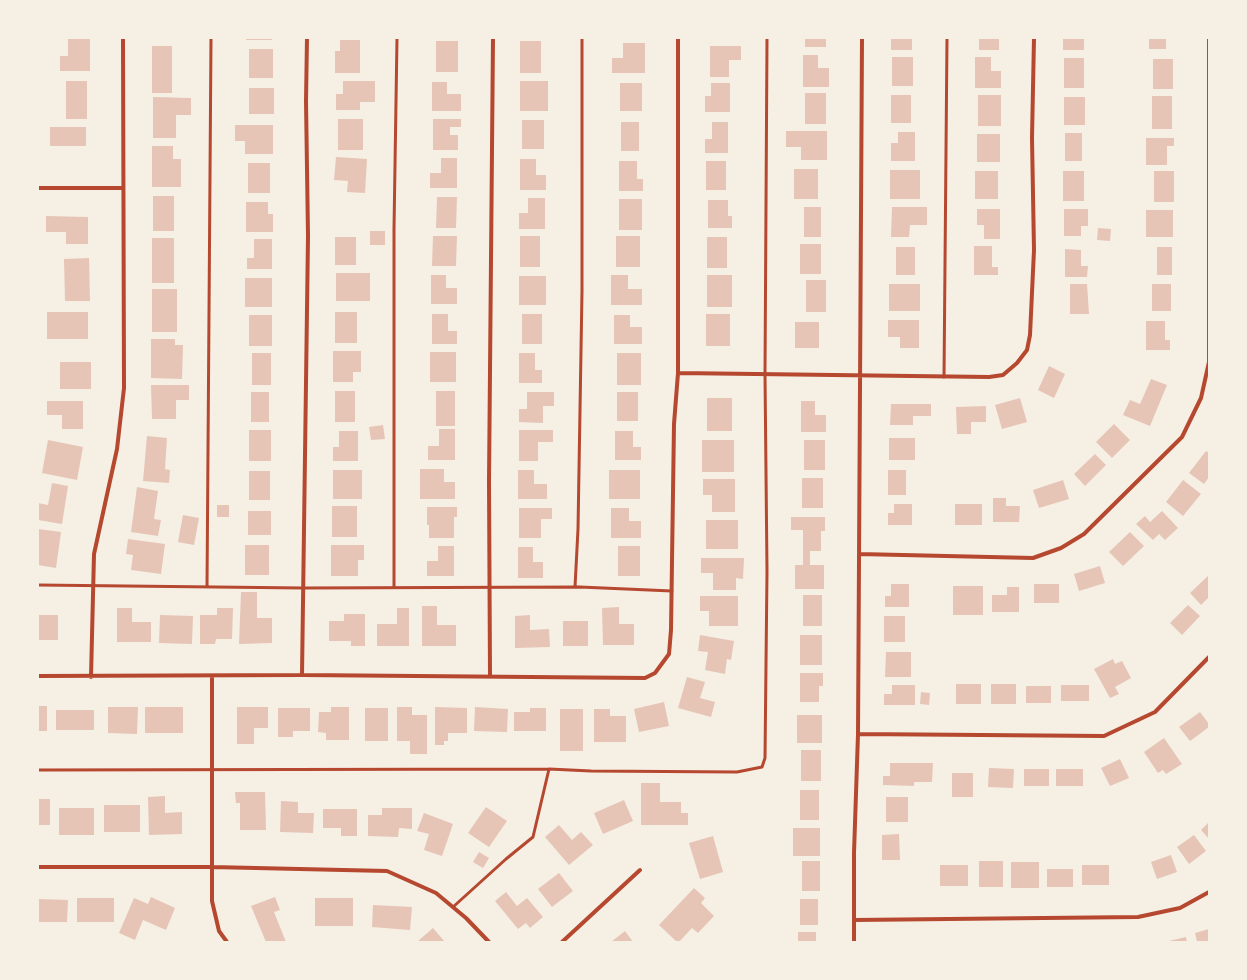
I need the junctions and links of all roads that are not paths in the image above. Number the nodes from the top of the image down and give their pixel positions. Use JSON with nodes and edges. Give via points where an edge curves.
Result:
{"nodes":[{"id":1,"x":123,"y":38,"type":"edge"},
{"id":2,"x":211,"y":38,"type":"edge"},
{"id":3,"x":307,"y":38,"type":"edge"},
{"id":4,"x":397,"y":38,"type":"edge"},
{"id":5,"x":493,"y":38,"type":"edge"},
{"id":6,"x":582,"y":38,"type":"edge"},
{"id":7,"x":678,"y":38,"type":"edge"},
{"id":8,"x":767,"y":38,"type":"edge"},
{"id":9,"x":862,"y":38,"type":"edge"},
{"id":10,"x":947,"y":38,"type":"edge"},
{"id":11,"x":1034,"y":38,"type":"edge"},
{"id":12,"x":1209,"y":38,"type":"edge"},
{"id":13,"x":38,"y":188,"type":"edge"},
{"id":14,"x":123,"y":188,"type":"junction"},
{"id":15,"x":1208,"y":310,"type":"edge"},
{"id":16,"x":678,"y":373,"type":"junction"},
{"id":17,"x":765,"y":374,"type":"junction"},
{"id":18,"x":859,"y":376,"type":"junction"},
{"id":19,"x":944,"y":377,"type":"junction"},
{"id":20,"x":859,"y":554,"type":"junction"},
{"id":21,"x":38,"y":585,"type":"edge"},
{"id":22,"x":93,"y":586,"type":"junction"},
{"id":23,"x":394,"y":586,"type":"junction"},
{"id":24,"x":206,"y":587,"type":"junction"},
{"id":25,"x":575,"y":587,"type":"junction"},
{"id":26,"x":303,"y":588,"type":"junction"},
{"id":27,"x":489,"y":588,"type":"junction"},
{"id":28,"x":672,"y":591,"type":"junction"},
{"id":29,"x":1209,"y":657,"type":"edge"},
{"id":30,"x":302,"y":675,"type":"junction"},
{"id":31,"x":38,"y":676,"type":"edge"},
{"id":32,"x":212,"y":676,"type":"junction"},
{"id":33,"x":490,"y":676,"type":"junction"},
{"id":34,"x":92,"y":677,"type":"junction"},
{"id":35,"x":858,"y":734,"type":"junction"},
{"id":36,"x":212,"y":769,"type":"junction"},
{"id":37,"x":549,"y":769,"type":"junction"},
{"id":38,"x":38,"y":770,"type":"edge"},
{"id":39,"x":38,"y":866,"type":"edge"},
{"id":40,"x":212,"y":867,"type":"junction"},
{"id":41,"x":640,"y":870,"type":"dead end"},
{"id":42,"x":1209,"y":892,"type":"edge"},
{"id":43,"x":453,"y":907,"type":"junction"},
{"id":44,"x":854,"y":920,"type":"junction"},
{"id":45,"x":227,"y":942,"type":"edge"},
{"id":46,"x":489,"y":942,"type":"edge"},
{"id":47,"x":562,"y":942,"type":"edge"},
{"id":48,"x":854,"y":942,"type":"edge"}],
"edges":[{"from":1,"to":14,"type":"street"},
{"from":2,"to":24,"type":"lane"},
{"from":3,"to":26,"type":"street","via":[[308,236]]},
{"from":4,"to":23,"type":"lane","via":[[394,214]]},
{"from":5,"to":27,"type":"street"},
{"from":6,"to":25,"type":"lane","via":[[582,291]]},
{"from":7,"to":16,"type":"street"},
{"from":8,"to":17,"type":"lane"},
{"from":9,"to":18,"type":"street"},
{"from":10,"to":19,"type":"lane"},
{"from":11,"to":19,"type":"street","via":[[1034,250],[1027,350],[1003,375]]},
{"from":12,"to":15,"type":"street"},
{"from":13,"to":14,"type":"street"},
{"from":14,"to":22,"type":"street","via":[[124,388],[117,449],[94,554]]},
{"from":15,"to":20,"type":"street","via":[[1209,362],[1201,398],[1182,437],[1084,534],[1061,548],[1034,558]]},
{"from":16,"to":17,"type":"street"},
{"from":16,"to":28,"type":"street","via":[[674,424]]},
{"from":17,"to":18,"type":"street"},
{"from":17,"to":37,"type":"lane","via":[[767,571],[765,758],[762,767],[737,772]]},
{"from":18,"to":19,"type":"street"},
{"from":18,"to":20,"type":"street"},
{"from":20,"to":35,"type":"street"},
{"from":21,"to":22,"type":"lane"},
{"from":22,"to":24,"type":"lane"},
{"from":22,"to":34,"type":"street"},
{"from":23,"to":26,"type":"lane"},
{"from":23,"to":27,"type":"lane"},
{"from":24,"to":26,"type":"lane"},
{"from":25,"to":27,"type":"lane"},
{"from":25,"to":28,"type":"lane"},
{"from":26,"to":30,"type":"street"},
{"from":27,"to":33,"type":"street"},
{"from":28,"to":33,"type":"street","via":[[669,654],[655,673],[645,678]]},
{"from":29,"to":35,"type":"street","via":[[1155,712],[1104,736]]},
{"from":30,"to":32,"type":"street"},
{"from":30,"to":33,"type":"street"},
{"from":31,"to":34,"type":"street"},
{"from":32,"to":34,"type":"street"},
{"from":32,"to":36,"type":"street"},
{"from":35,"to":44,"type":"street"},
{"from":36,"to":37,"type":"lane"},
{"from":36,"to":38,"type":"lane"},
{"from":36,"to":40,"type":"street"},
{"from":37,"to":43,"type":"lane","via":[[533,837]]},
{"from":39,"to":40,"type":"street"},
{"from":40,"to":43,"type":"street","via":[[388,871],[436,893]]},
{"from":40,"to":45,"type":"street","via":[[212,901],[219,931]]},
{"from":41,"to":47,"type":"street"},
{"from":42,"to":44,"type":"street","via":[[1180,908],[1138,917]]},
{"from":43,"to":46,"type":"street"},
{"from":44,"to":48,"type":"street"}]}
